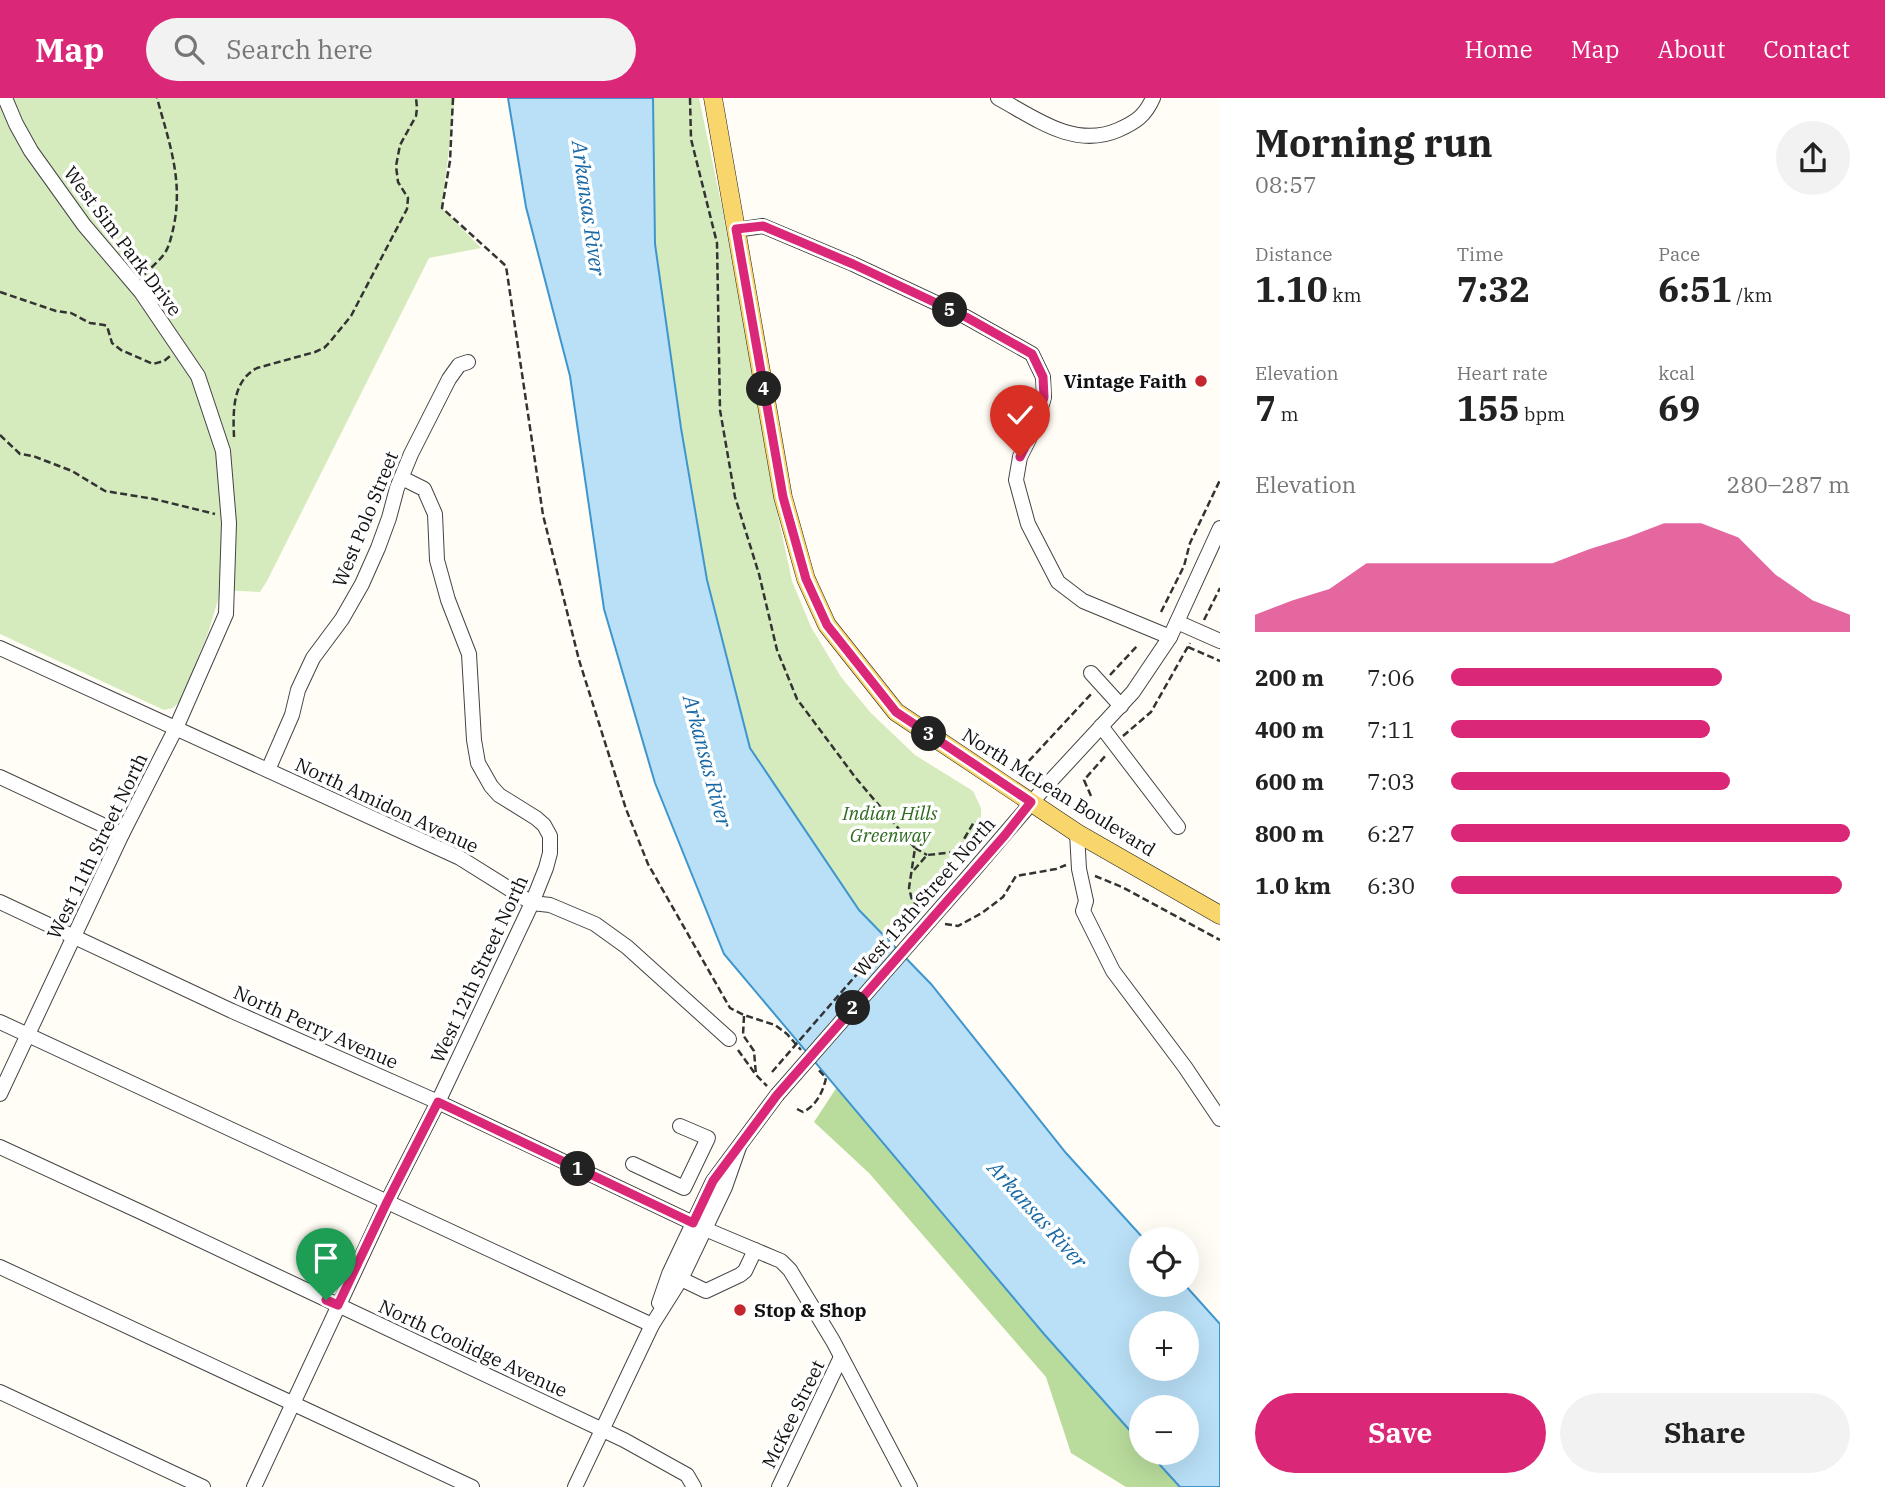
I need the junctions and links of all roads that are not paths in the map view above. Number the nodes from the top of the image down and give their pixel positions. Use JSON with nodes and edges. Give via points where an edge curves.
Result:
{"nodes":[{"id":1,"x":5,"y":98,"type":"edge"},
{"id":2,"x":713,"y":98,"type":"edge"},
{"id":3,"x":998,"y":98,"type":"edge"},
{"id":4,"x":1153,"y":98,"type":"edge"},
{"id":5,"x":736,"y":229,"type":"junction"},
{"id":6,"x":468,"y":362,"type":"dead end"},
{"id":7,"x":402,"y":478,"type":"junction"},
{"id":8,"x":1220,"y":528,"type":"edge"},
{"id":9,"x":226,"y":614,"type":"joint"},
{"id":10,"x":1177,"y":622,"type":"junction"},
{"id":11,"x":1170,"y":637,"type":"junction"},
{"id":12,"x":1220,"y":642,"type":"edge"},
{"id":13,"x":0,"y":648,"type":"edge"},
{"id":14,"x":1096,"y":679,"type":"road end"},
{"id":15,"x":1121,"y":706,"type":"junction"},
{"id":16,"x":1101,"y":726,"type":"junction"},
{"id":17,"x":176,"y":728,"type":"junction"},
{"id":18,"x":268,"y":770,"type":"junction"},
{"id":19,"x":0,"y":777,"type":"edge"},
{"id":20,"x":1031,"y":802,"type":"junction"},
{"id":21,"x":1178,"y":827,"type":"dead end"},
{"id":22,"x":1077,"y":833,"type":"junction"},
{"id":23,"x":122,"y":834,"type":"junction"},
{"id":24,"x":0,"y":902,"type":"edge"},
{"id":25,"x":533,"y":903,"type":"junction"},
{"id":26,"x":1220,"y":915,"type":"edge"},
{"id":27,"x":74,"y":937,"type":"junction"},
{"id":28,"x":0,"y":1022,"type":"edge"},
{"id":29,"x":28,"y":1035,"type":"junction"},
{"id":30,"x":729,"y":1039,"type":"road end"},
{"id":31,"x":0,"y":1094,"type":"edge"},
{"id":32,"x":438,"y":1102,"type":"junction"},
{"id":33,"x":1220,"y":1119,"type":"edge"},
{"id":34,"x":680,"y":1126,"type":"dead end"},
{"id":35,"x":0,"y":1147,"type":"edge"},
{"id":36,"x":633,"y":1164,"type":"dead end"},
{"id":37,"x":387,"y":1202,"type":"junction"},
{"id":38,"x":699,"y":1226,"type":"junction"},
{"id":39,"x":755,"y":1250,"type":"junction"},
{"id":40,"x":0,"y":1267,"type":"edge"},
{"id":41,"x":681,"y":1279,"type":"junction"},
{"id":42,"x":338,"y":1305,"type":"junction"},
{"id":43,"x":652,"y":1325,"type":"junction"},
{"id":44,"x":841,"y":1357,"type":"junction"},
{"id":45,"x":0,"y":1392,"type":"edge"},
{"id":46,"x":293,"y":1404,"type":"junction"},
{"id":47,"x":603,"y":1431,"type":"junction"},
{"id":48,"x":203,"y":1487,"type":"edge"},
{"id":49,"x":254,"y":1487,"type":"edge"},
{"id":50,"x":472,"y":1487,"type":"edge"},
{"id":51,"x":575,"y":1487,"type":"edge"},
{"id":52,"x":694,"y":1487,"type":"edge"},
{"id":53,"x":779,"y":1487,"type":"edge"},
{"id":54,"x":910,"y":1487,"type":"edge"}],
"edges":[{"from":1,"to":9,"type":"street","name":"West Sim Park Drive","via":[[31,151],[84,225],[141,292],[198,376],[223,450],[229,518]]},
{"from":2,"to":5,"type":"main road","name":"North McLean Boulevard"},
{"from":3,"to":4,"type":"street","via":[[1056,130],[1087,137],[1110,134],[1131,124],[1147,112]]},
{"from":5,"to":11,"type":"street","via":[[763,226],[776,231],[966,317],[1032,354],[1043,377],[1044,397],[1020,457],[1016,480],[1028,524],[1058,582],[1083,601]]},
{"from":5,"to":20,"type":"main road","name":"North McLean Boulevard","via":[[783,497],[806,579],[827,625],[896,712]]},
{"from":6,"to":7,"type":"street","name":"West Polo Street","via":[[459,365],[449,379]]},
{"from":7,"to":18,"type":"street","name":"West Polo Street","via":[[362,584],[313,658]]},
{"from":7,"to":25,"type":"street","name":"West 12th Street North","via":[[424,489],[435,514],[437,560],[469,654],[478,763],[499,795],[536,818],[550,836],[546,869]]},
{"from":8,"to":10,"type":"street","name":"West 13th Street North"},
{"from":9,"to":17,"type":"street","name":"West 11th Street North"},
{"from":10,"to":11,"type":"street","name":"West 13th Street North"},
{"from":10,"to":12,"type":"street"},
{"from":11,"to":15,"type":"street","name":"West 13th Street North"},
{"from":13,"to":17,"type":"street","name":"North Amidon Avenue"},
{"from":14,"to":15,"type":"street"},
{"from":15,"to":16,"type":"street","name":"West 13th Street North"},
{"from":16,"to":20,"type":"street","name":"West 13th Street North"},
{"from":16,"to":21,"type":"street"},
{"from":17,"to":18,"type":"street","name":"North Amidon Avenue"},
{"from":17,"to":23,"type":"street","name":"West 11th Street North"},
{"from":18,"to":25,"type":"street","name":"North Amidon Avenue","via":[[460,858]]},
{"from":19,"to":23,"type":"street"},
{"from":20,"to":22,"type":"main road","name":"North McLean Boulevard"},
{"from":20,"to":38,"type":"street","name":"West 13th Street North","bridge":true,"via":[[777,1095],[713,1181]]},
{"from":22,"to":26,"type":"main road","name":"North McLean Boulevard"},
{"from":22,"to":33,"type":"street","via":[[1086,901],[1083,911],[1113,971]]},
{"from":23,"to":27,"type":"street","name":"West 11th Street North"},
{"from":24,"to":27,"type":"street","name":"North Perry Avenue"},
{"from":25,"to":30,"type":"street","name":"North Amidon Avenue","via":[[550,905],[595,924]]},
{"from":25,"to":32,"type":"street","name":"West 12th Street North"},
{"from":27,"to":29,"type":"street","name":"West 11th Street North"},
{"from":27,"to":32,"type":"street","name":"North Perry Avenue"},
{"from":28,"to":29,"type":"street"},
{"from":29,"to":31,"type":"street","name":"West 11th Street North"},
{"from":29,"to":37,"type":"street"},
{"from":32,"to":37,"type":"street","name":"West 12th Street North"},
{"from":32,"to":38,"type":"street","name":"North Perry Avenue"},
{"from":34,"to":36,"type":"street","via":[[708,1138],[684,1188]]},
{"from":35,"to":42,"type":"street","name":"North Coolidge Avenue"},
{"from":37,"to":42,"type":"street","name":"West 12th Street North"},
{"from":37,"to":43,"type":"street"},
{"from":38,"to":39,"type":"street","name":"North Perry Avenue"},
{"from":38,"to":41,"type":"street","name":"West 13th Street North"},
{"from":38,"to":43,"type":"street","name":"West 13th Street North","via":[[669,1274]]},
{"from":39,"to":41,"type":"street","via":[[745,1271],[706,1291]]},
{"from":39,"to":44,"type":"street","name":"North Perry Avenue","via":[[790,1270]]},
{"from":40,"to":46,"type":"street"},
{"from":41,"to":43,"type":"street","name":"West 13th Street North"},
{"from":42,"to":46,"type":"street","name":"West 12th Street North"},
{"from":42,"to":47,"type":"street","name":"North Coolidge Avenue"},
{"from":43,"to":47,"type":"street","name":"West 13th Street North"},
{"from":44,"to":53,"type":"street","name":"McKee Street"},
{"from":44,"to":54,"type":"street","name":"North Perry Avenue"},
{"from":45,"to":48,"type":"street"},
{"from":46,"to":49,"type":"street","name":"West 12th Street North"},
{"from":46,"to":50,"type":"street"},
{"from":47,"to":51,"type":"street","name":"West 13th Street North"},
{"from":47,"to":52,"type":"street","name":"North Coolidge Avenue","via":[[687,1475]]}]}
